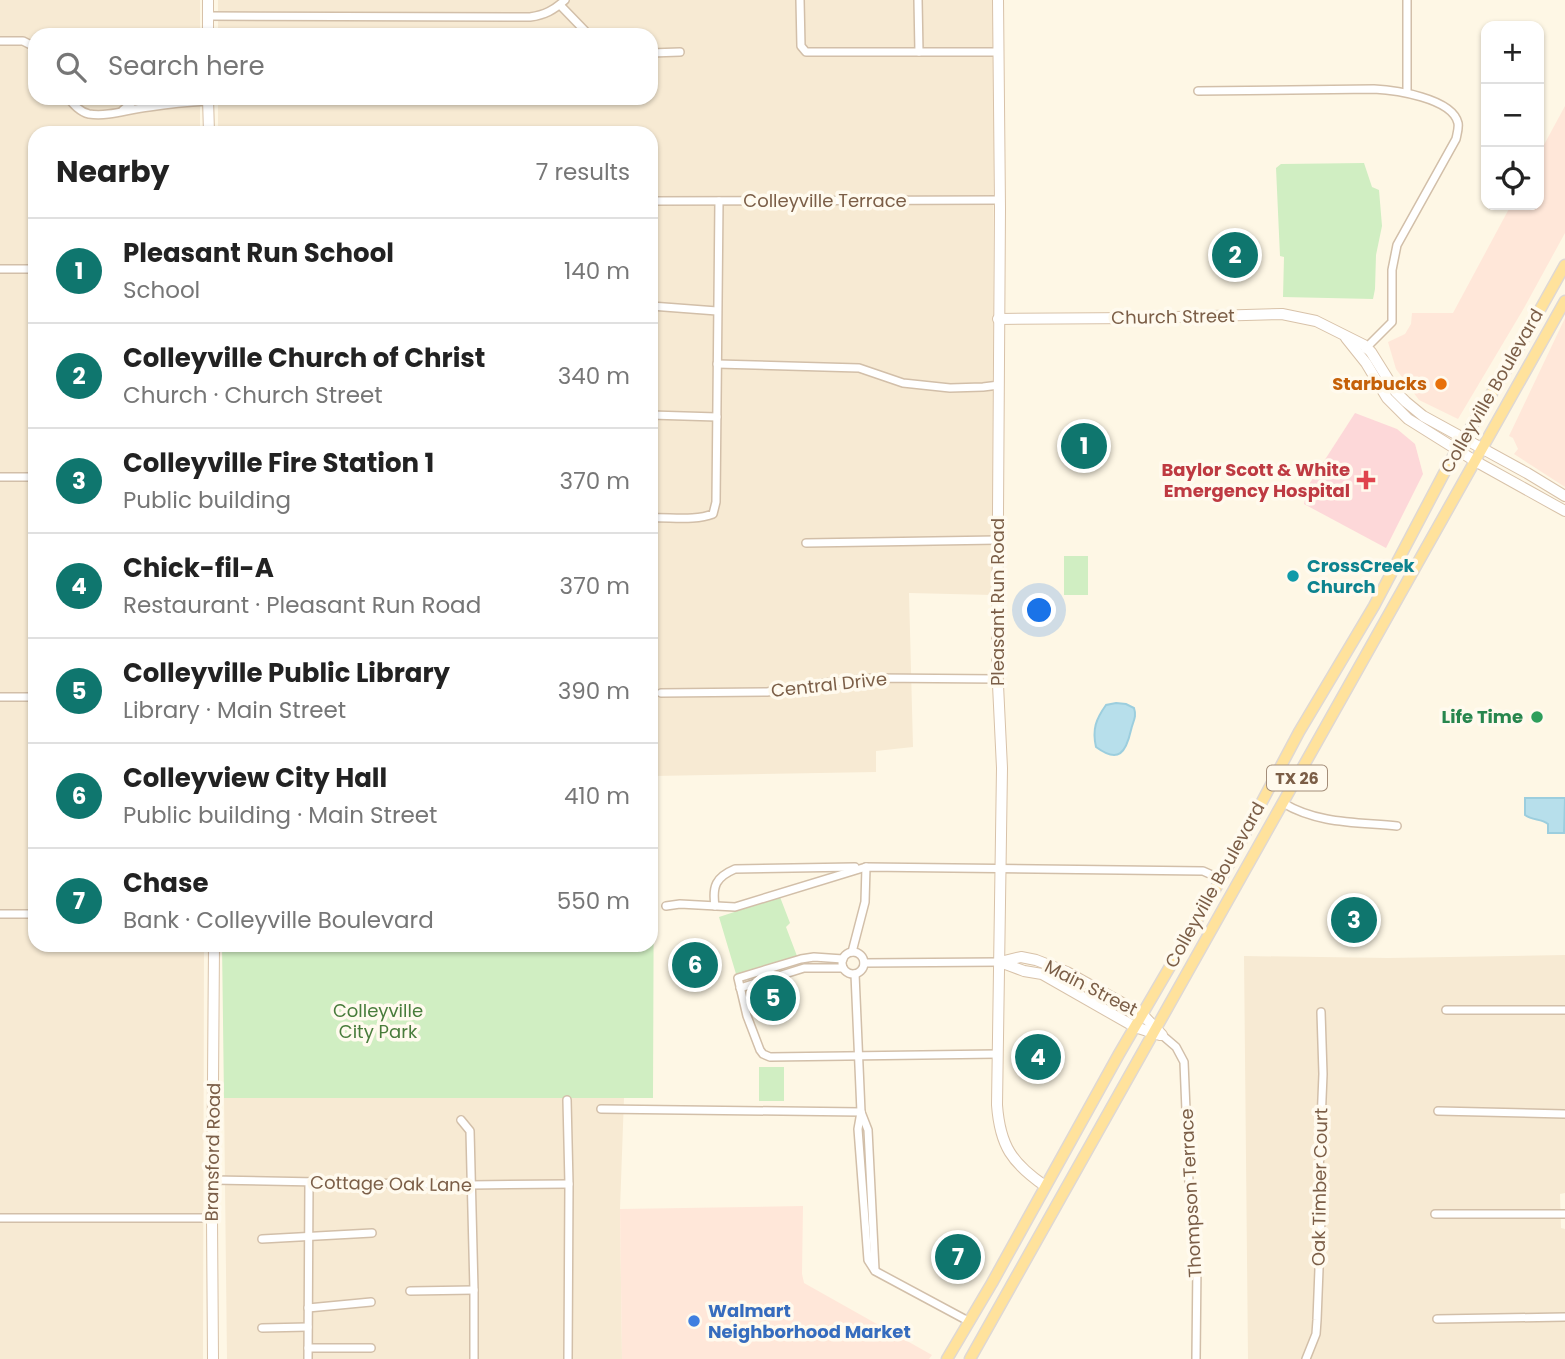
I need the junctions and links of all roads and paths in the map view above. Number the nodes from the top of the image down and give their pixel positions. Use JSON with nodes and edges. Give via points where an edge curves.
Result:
{"nodes":[{"id":1,"x":208,"y":0,"type":"edge"},
{"id":2,"x":800,"y":0,"type":"edge"},
{"id":3,"x":918,"y":0,"type":"edge"},
{"id":4,"x":998,"y":0,"type":"edge"},
{"id":5,"x":1407,"y":0,"type":"edge"},
{"id":6,"x":563,"y":2,"type":"edge"},
{"id":7,"x":208,"y":16,"type":"junction"},
{"id":8,"x":208,"y":28,"type":"edge"},
{"id":9,"x":583,"y":28,"type":"edge"},
{"id":10,"x":0,"y":41,"type":"edge"},
{"id":11,"x":28,"y":44,"type":"edge"},
{"id":12,"x":680,"y":51,"type":"dead end"},
{"id":13,"x":658,"y":52,"type":"edge"},
{"id":14,"x":919,"y":52,"type":"junction"},
{"id":15,"x":999,"y":52,"type":"junction"},
{"id":16,"x":1198,"y":91,"type":"dead end"},
{"id":17,"x":1406,"y":92,"type":"junction"},
{"id":18,"x":74,"y":105,"type":"edge"},
{"id":19,"x":130,"y":105,"type":"edge"},
{"id":20,"x":145,"y":105,"type":"edge"},
{"id":21,"x":208,"y":105,"type":"edge"},
{"id":22,"x":120,"y":113,"type":"junction"},
{"id":23,"x":208,"y":126,"type":"edge"},
{"id":24,"x":1000,"y":200,"type":"junction"},
{"id":25,"x":658,"y":201,"type":"edge"},
{"id":26,"x":719,"y":201,"type":"junction"},
{"id":27,"x":1565,"y":265,"type":"edge"},
{"id":28,"x":0,"y":269,"type":"edge"},
{"id":29,"x":28,"y":269,"type":"edge"},
{"id":30,"x":1565,"y":301,"type":"edge"},
{"id":31,"x":658,"y":307,"type":"edge"},
{"id":32,"x":717,"y":311,"type":"junction"},
{"id":33,"x":998,"y":319,"type":"junction"},
{"id":34,"x":1363,"y":351,"type":"junction"},
{"id":35,"x":717,"y":364,"type":"junction"},
{"id":36,"x":999,"y":385,"type":"junction"},
{"id":37,"x":1406,"y":402,"type":"junction"},
{"id":38,"x":1397,"y":409,"type":"junction"},
{"id":39,"x":658,"y":415,"type":"edge"},
{"id":40,"x":717,"y":417,"type":"junction"},
{"id":41,"x":1464,"y":438,"type":"junction"},
{"id":42,"x":1483,"y":448,"type":"junction"},
{"id":43,"x":1457,"y":450,"type":"junction"},
{"id":44,"x":1475,"y":461,"type":"junction"},
{"id":45,"x":0,"y":477,"type":"edge"},
{"id":46,"x":28,"y":477,"type":"edge"},
{"id":47,"x":1565,"y":496,"type":"edge"},
{"id":48,"x":1565,"y":511,"type":"edge"},
{"id":49,"x":658,"y":517,"type":"edge"},
{"id":50,"x":998,"y":540,"type":"junction"},
{"id":51,"x":806,"y":542,"type":"dead end"},
{"id":52,"x":998,"y":679,"type":"junction"},
{"id":53,"x":661,"y":693,"type":"dead end"},
{"id":54,"x":0,"y":697,"type":"edge"},
{"id":55,"x":28,"y":697,"type":"edge"},
{"id":56,"x":1268,"y":789,"type":"junction"},
{"id":57,"x":1283,"y":803,"type":"junction"},
{"id":58,"x":1397,"y":826,"type":"dead end"},
{"id":59,"x":866,"y":867,"type":"junction"},
{"id":60,"x":1001,"y":870,"type":"junction"},
{"id":61,"x":1221,"y":880,"type":"junction"},
{"id":62,"x":1235,"y":889,"type":"junction"},
{"id":63,"x":666,"y":906,"type":"dead end"},
{"id":64,"x":715,"y":906,"type":"junction"},
{"id":65,"x":0,"y":914,"type":"edge"},
{"id":66,"x":28,"y":914,"type":"edge"},
{"id":67,"x":214,"y":952,"type":"edge"},
{"id":68,"x":852,"y":952,"type":"junction"},
{"id":69,"x":843,"y":959,"type":"junction"},
{"id":70,"x":999,"y":962,"type":"junction"},
{"id":71,"x":864,"y":963,"type":"junction"},
{"id":72,"x":843,"y":968,"type":"junction"},
{"id":73,"x":855,"y":974,"type":"junction"},
{"id":74,"x":740,"y":988,"type":"junction"},
{"id":75,"x":1446,"y":1010,"type":"dead end"},
{"id":76,"x":1565,"y":1010,"type":"edge"},
{"id":77,"x":1321,"y":1012,"type":"dead end"},
{"id":78,"x":1142,"y":1014,"type":"junction"},
{"id":79,"x":1135,"y":1027,"type":"junction"},
{"id":80,"x":1157,"y":1032,"type":"junction"},
{"id":81,"x":998,"y":1055,"type":"junction"},
{"id":82,"x":860,"y":1056,"type":"junction"},
{"id":83,"x":567,"y":1100,"type":"dead end"},
{"id":84,"x":601,"y":1109,"type":"dead end"},
{"id":85,"x":1438,"y":1111,"type":"dead end"},
{"id":86,"x":861,"y":1112,"type":"junction"},
{"id":87,"x":1565,"y":1114,"type":"edge"},
{"id":88,"x":461,"y":1120,"type":"dead end"},
{"id":89,"x":213,"y":1180,"type":"junction"},
{"id":90,"x":309,"y":1182,"type":"junction"},
{"id":91,"x":569,"y":1184,"type":"junction"},
{"id":92,"x":470,"y":1185,"type":"junction"},
{"id":93,"x":1045,"y":1186,"type":"junction"},
{"id":94,"x":1435,"y":1214,"type":"dead end"},
{"id":95,"x":1565,"y":1214,"type":"edge"},
{"id":96,"x":0,"y":1218,"type":"edge"},
{"id":97,"x":212,"y":1218,"type":"junction"},
{"id":98,"x":372,"y":1233,"type":"dead end"},
{"id":99,"x":309,"y":1236,"type":"junction"},
{"id":100,"x":262,"y":1239,"type":"dead end"},
{"id":101,"x":474,"y":1290,"type":"junction"},
{"id":102,"x":410,"y":1291,"type":"dead end"},
{"id":103,"x":371,"y":1302,"type":"dead end"},
{"id":104,"x":308,"y":1308,"type":"junction"},
{"id":105,"x":1565,"y":1317,"type":"edge"},
{"id":106,"x":1437,"y":1319,"type":"dead end"},
{"id":107,"x":970,"y":1322,"type":"junction"},
{"id":108,"x":308,"y":1327,"type":"junction"},
{"id":109,"x":262,"y":1328,"type":"dead end"},
{"id":110,"x":308,"y":1348,"type":"junction"},
{"id":111,"x":371,"y":1348,"type":"dead end"},
{"id":112,"x":213,"y":1359,"type":"edge"},
{"id":113,"x":308,"y":1359,"type":"edge"},
{"id":114,"x":474,"y":1359,"type":"edge"},
{"id":115,"x":568,"y":1359,"type":"edge"},
{"id":116,"x":947,"y":1359,"type":"edge"},
{"id":117,"x":970,"y":1359,"type":"edge"},
{"id":118,"x":1196,"y":1359,"type":"edge"},
{"id":119,"x":1306,"y":1359,"type":"edge"}],
"edges":[{"from":1,"to":7,"type":"street"},
{"from":2,"to":14,"type":"street","via":[[803,49],[814,53]]},
{"from":3,"to":14,"type":"street"},
{"from":4,"to":15,"type":"street","name":"Pleasant Run Road"},
{"from":5,"to":17,"type":"street"},
{"from":6,"to":7,"type":"street","via":[[544,15],[530,17]]},
{"from":6,"to":9,"type":"street"},
{"from":7,"to":8,"type":"street"},
{"from":10,"to":11,"type":"street"},
{"from":12,"to":13,"type":"street"},
{"from":14,"to":15,"type":"street"},
{"from":15,"to":24,"type":"street","name":"Pleasant Run Road"},
{"from":16,"to":17,"type":"street"},
{"from":17,"to":34,"type":"street","via":[[1447,109],[1457,120],[1458,131],[1397,245],[1392,322]]},
{"from":18,"to":22,"type":"street","via":[[88,114]]},
{"from":19,"to":22,"type":"street"},
{"from":20,"to":22,"type":"street"},
{"from":21,"to":23,"type":"street"},
{"from":24,"to":26,"type":"street","name":"Colleyville Terrace"},
{"from":24,"to":33,"type":"street","name":"Pleasant Run Road"},
{"from":25,"to":26,"type":"street","name":"Colleyville Terrace"},
{"from":26,"to":32,"type":"street"},
{"from":27,"to":41,"type":"main road","name":"Colleyville Boulevard","number":"TX 26"},
{"from":28,"to":29,"type":"street"},
{"from":30,"to":42,"type":"main road","name":"Colleyville Boulevard","number":"TX 26"},
{"from":31,"to":32,"type":"street"},
{"from":32,"to":35,"type":"street"},
{"from":33,"to":34,"type":"street","name":"Church Street","via":[[1282,314],[1316,320]]},
{"from":33,"to":36,"type":"street","name":"Pleasant Run Road"},
{"from":34,"to":37,"type":"street","name":"Church Street"},
{"from":34,"to":38,"type":"street","name":"Church Street","via":[[1379,387]]},
{"from":35,"to":36,"type":"street","via":[[859,369],[903,383],[950,388]]},
{"from":35,"to":40,"type":"street"},
{"from":36,"to":50,"type":"street","name":"Pleasant Run Road"},
{"from":37,"to":38,"type":"street"},
{"from":37,"to":41,"type":"street","name":"Church Street"},
{"from":38,"to":43,"type":"street","name":"Church Street"},
{"from":39,"to":40,"type":"street"},
{"from":40,"to":49,"type":"street","via":[[713,514]]},
{"from":41,"to":42,"type":"street","name":"Church Street"},
{"from":41,"to":43,"type":"main road","name":"Colleyville Boulevard","number":"TX 26"},
{"from":42,"to":44,"type":"main road","name":"Colleyville Boulevard","number":"TX 26"},
{"from":42,"to":47,"type":"street","name":"Church Street"},
{"from":43,"to":44,"type":"street","name":"Church Street"},
{"from":43,"to":56,"type":"main road","name":"Colleyville Boulevard","number":"TX 26"},
{"from":44,"to":48,"type":"street","name":"Church Street"},
{"from":44,"to":57,"type":"main road","name":"Colleyville Boulevard","number":"TX 26"},
{"from":45,"to":46,"type":"street"},
{"from":50,"to":51,"type":"street"},
{"from":50,"to":52,"type":"street","name":"Pleasant Run Road"},
{"from":52,"to":53,"type":"street","name":"Central Drive","via":[[874,678],[767,692]]},
{"from":52,"to":60,"type":"street","name":"Pleasant Run Road"},
{"from":54,"to":55,"type":"street"},
{"from":56,"to":57,"type":"main road"},
{"from":56,"to":61,"type":"main road","name":"Colleyville Boulevard","number":"TX 26"},
{"from":57,"to":58,"type":"street","via":[[1322,819]]},
{"from":57,"to":62,"type":"main road","name":"Colleyville Boulevard","number":"TX 26"},
{"from":59,"to":60,"type":"street"},
{"from":59,"to":64,"type":"street","via":[[735,906]]},
{"from":59,"to":64,"type":"street","via":[[735,869],[719,877]]},
{"from":59,"to":68,"type":"street","via":[[864,902]]},
{"from":60,"to":61,"type":"street","via":[[1203,871]]},
{"from":60,"to":70,"type":"street","name":"Pleasant Run Road"},
{"from":61,"to":62,"type":"main road"},
{"from":61,"to":78,"type":"main road","name":"Colleyville Boulevard","number":"TX 26"},
{"from":62,"to":80,"type":"main road","name":"Colleyville Boulevard","number":"TX 26"},
{"from":63,"to":64,"type":"street"},
{"from":65,"to":66,"type":"street"},
{"from":67,"to":89,"type":"street","name":"Bransford Road"},
{"from":68,"to":69,"type":"street"},
{"from":68,"to":71,"type":"street","via":[[862,956]]},
{"from":69,"to":72,"type":"street"},
{"from":69,"to":74,"type":"street","via":[[802,959],[738,978]]},
{"from":70,"to":71,"type":"street","name":"Main Street"},
{"from":70,"to":78,"type":"street","name":"Main Street","via":[[1021,957],[1036,960]]},
{"from":70,"to":79,"type":"street","name":"Main Street","via":[[1042,974]]},
{"from":70,"to":81,"type":"street","name":"Pleasant Run Road"},
{"from":71,"to":73,"type":"street"},
{"from":72,"to":73,"type":"street"},
{"from":72,"to":74,"type":"street","via":[[804,968]]},
{"from":73,"to":82,"type":"street"},
{"from":74,"to":82,"type":"street","via":[[763,1054]]},
{"from":75,"to":76,"type":"street"},
{"from":77,"to":119,"type":"street","name":"Oak Timber Court","via":[[1317,1320]]},
{"from":78,"to":79,"type":"main road","name":"Colleyville Boulevard","number":"TX 26"},
{"from":78,"to":80,"type":"street","name":"Main Street"},
{"from":79,"to":80,"type":"street","name":"Main Street"},
{"from":79,"to":93,"type":"main road","name":"Colleyville Boulevard","number":"TX 26"},
{"from":80,"to":117,"type":"main road","name":"Colleyville Boulevard","number":"TX 26"},
{"from":80,"to":118,"type":"street","name":"Thompson Terrace","via":[[1174,1045],[1184,1062],[1197,1262]]},
{"from":81,"to":82,"type":"street"},
{"from":81,"to":93,"type":"street","name":"Pleasant Run Road","via":[[999,1124],[1004,1140],[1017,1163]]},
{"from":82,"to":86,"type":"street"},
{"from":83,"to":91,"type":"street"},
{"from":84,"to":86,"type":"street"},
{"from":85,"to":87,"type":"street"},
{"from":86,"to":107,"type":"street","via":[[858,1129],[868,1260],[875,1271]]},
{"from":88,"to":92,"type":"street","via":[[470,1131]]},
{"from":89,"to":90,"type":"street","name":"Cottage Oak Lane"},
{"from":89,"to":97,"type":"street","name":"Bransford Road"},
{"from":90,"to":92,"type":"street","name":"Cottage Oak Lane"},
{"from":90,"to":99,"type":"street"},
{"from":91,"to":92,"type":"street","name":"Cottage Oak Lane"},
{"from":91,"to":115,"type":"street"},
{"from":92,"to":101,"type":"street"},
{"from":93,"to":107,"type":"main road","name":"Colleyville Boulevard","number":"TX 26"},
{"from":94,"to":95,"type":"street"},
{"from":96,"to":97,"type":"street"},
{"from":97,"to":112,"type":"street","name":"Bransford Road"},
{"from":98,"to":99,"type":"street"},
{"from":99,"to":100,"type":"street"},
{"from":99,"to":104,"type":"street"},
{"from":101,"to":102,"type":"street"},
{"from":101,"to":114,"type":"street"},
{"from":103,"to":104,"type":"street"},
{"from":104,"to":108,"type":"street"},
{"from":105,"to":106,"type":"street"},
{"from":107,"to":116,"type":"main road","name":"Colleyville Boulevard","number":"TX 26"},
{"from":108,"to":109,"type":"street"},
{"from":108,"to":110,"type":"street"},
{"from":110,"to":111,"type":"street"},
{"from":110,"to":113,"type":"street"}]}
